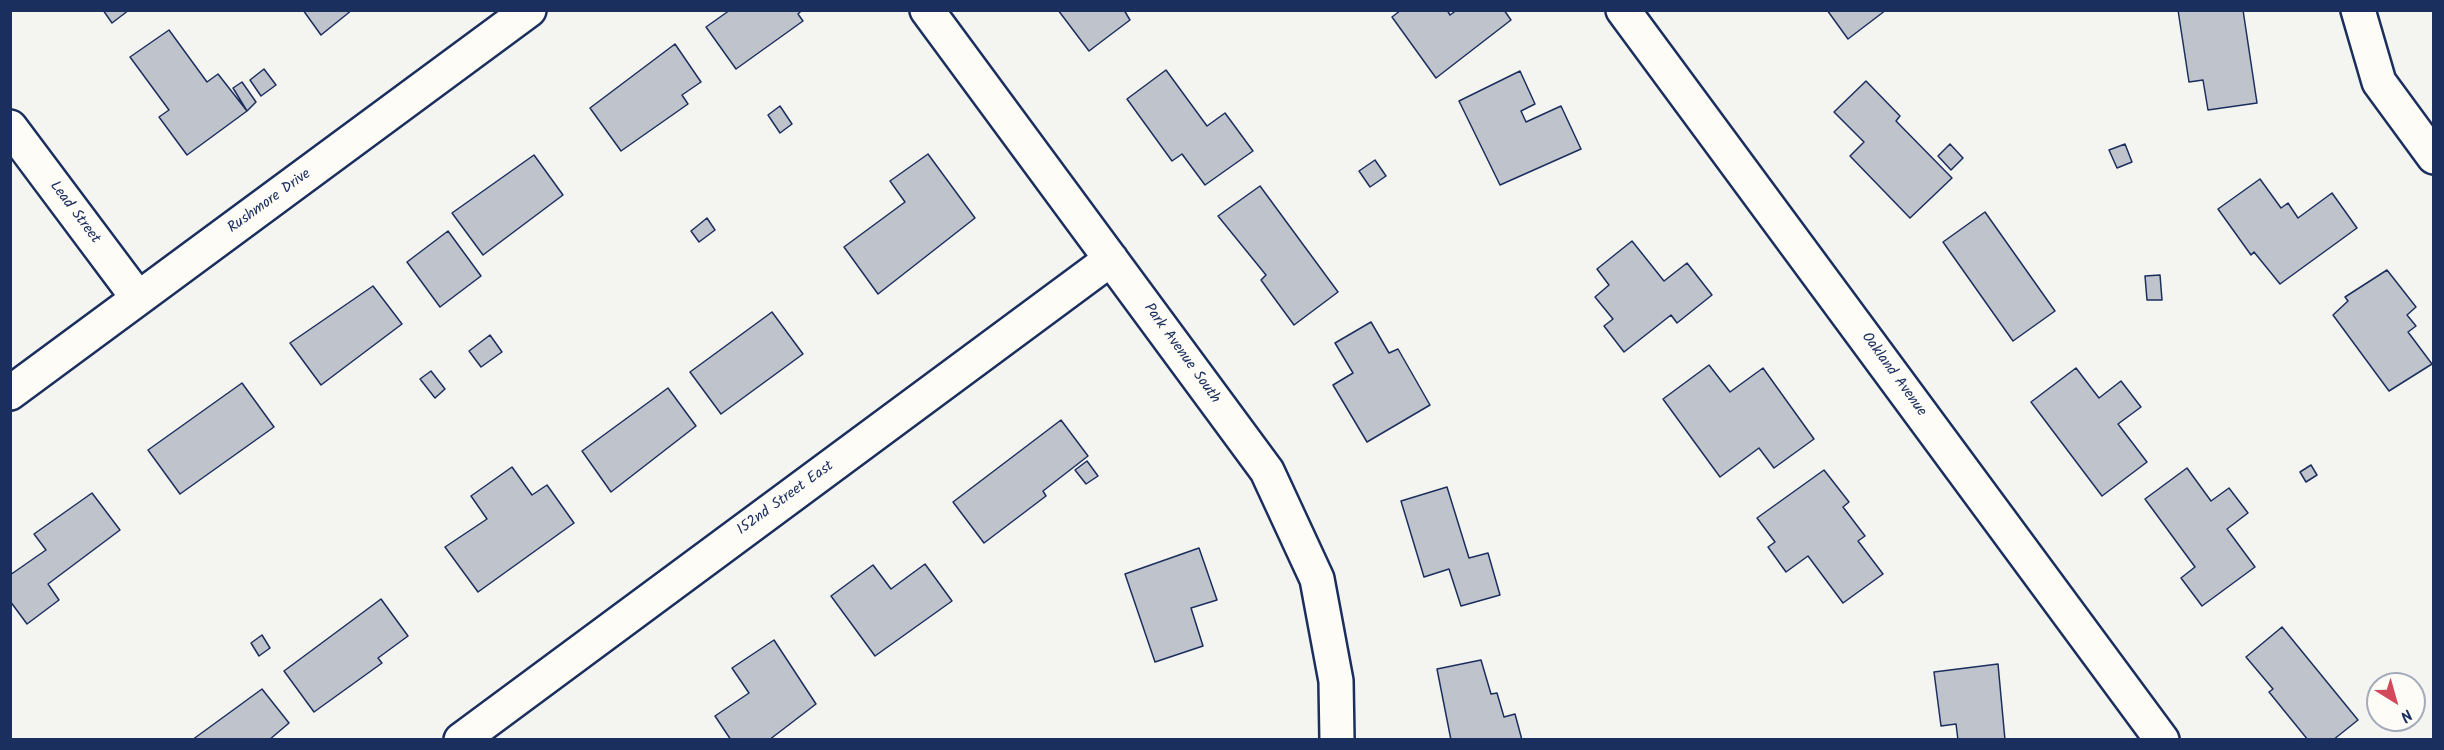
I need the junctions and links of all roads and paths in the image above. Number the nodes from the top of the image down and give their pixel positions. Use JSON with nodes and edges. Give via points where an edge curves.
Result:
{"nodes":[{"id":1,"x":529,"y":10,"type":"edge"},
{"id":2,"x":927,"y":10,"type":"edge"},
{"id":3,"x":1623,"y":10,"type":"edge"},
{"id":4,"x":2358,"y":10,"type":"edge"},
{"id":5,"x":10,"y":127,"type":"edge"},
{"id":6,"x":2433,"y":157,"type":"edge"},
{"id":7,"x":1111,"y":259,"type":"junction"},
{"id":8,"x":138,"y":298,"type":"junction"},
{"id":9,"x":10,"y":393,"type":"edge"},
{"id":10,"x":461,"y":740,"type":"edge"},
{"id":11,"x":1337,"y":740,"type":"edge"},
{"id":12,"x":2162,"y":740,"type":"edge"}],
"edges":[{"from":1,"to":8,"type":"street","name":"Rushmore Drive"},
{"from":2,"to":7,"type":"street","name":"Park Avenue South"},
{"from":3,"to":12,"type":"street","name":"Oakland Avenue"},
{"from":4,"to":6,"type":"street","via":[[2379,82]]},
{"from":5,"to":8,"type":"street","name":"Lead Street"},
{"from":7,"to":10,"type":"street","name":"152nd Street East"},
{"from":7,"to":11,"type":"street","name":"Park Avenue South","via":[[1272,481],[1317,579],[1336,681]]},
{"from":8,"to":9,"type":"street","name":"Rushmore Drive"}]}
